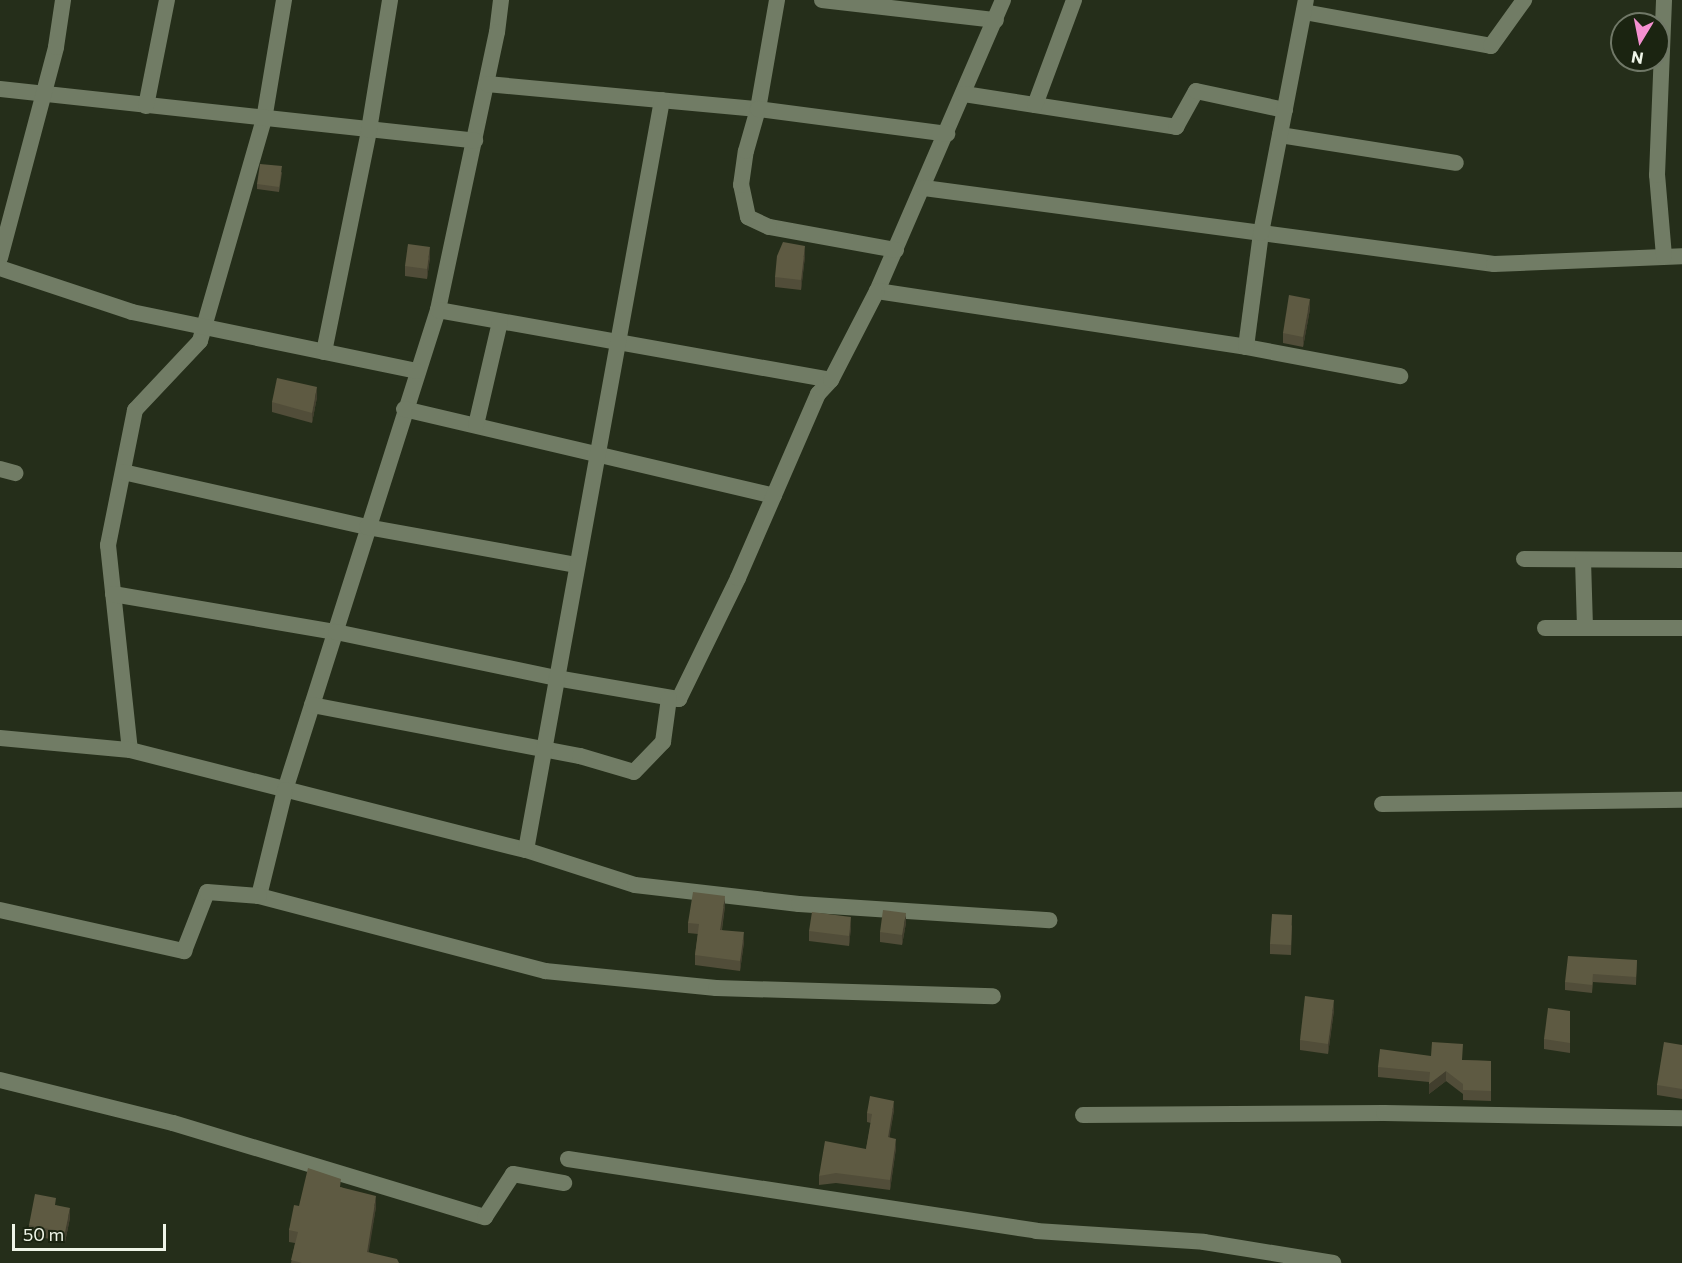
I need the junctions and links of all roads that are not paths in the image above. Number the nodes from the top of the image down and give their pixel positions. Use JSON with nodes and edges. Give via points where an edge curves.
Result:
{"nodes":[{"id":1,"x":63,"y":0,"type":"edge"},
{"id":2,"x":166,"y":0,"type":"edge"},
{"id":3,"x":284,"y":0,"type":"edge"},
{"id":4,"x":390,"y":0,"type":"edge"},
{"id":5,"x":501,"y":0,"type":"edge"},
{"id":6,"x":777,"y":0,"type":"edge"},
{"id":7,"x":822,"y":0,"type":"edge"},
{"id":8,"x":1003,"y":0,"type":"edge"},
{"id":9,"x":1074,"y":0,"type":"edge"},
{"id":10,"x":1524,"y":0,"type":"edge"},
{"id":11,"x":1664,"y":0,"type":"edge"},
{"id":12,"x":1305,"y":6,"type":"edge"},
{"id":13,"x":996,"y":20,"type":"junction"},
{"id":14,"x":487,"y":84,"type":"junction"},
{"id":15,"x":0,"y":89,"type":"edge"},
{"id":16,"x":44,"y":94,"type":"junction"},
{"id":17,"x":964,"y":94,"type":"junction"},
{"id":18,"x":662,"y":100,"type":"junction"},
{"id":19,"x":1035,"y":105,"type":"junction"},
{"id":20,"x":146,"y":106,"type":"junction"},
{"id":21,"x":758,"y":109,"type":"junction"},
{"id":22,"x":1285,"y":110,"type":"junction"},
{"id":23,"x":264,"y":119,"type":"junction"},
{"id":24,"x":369,"y":130,"type":"junction"},
{"id":25,"x":947,"y":134,"type":"junction"},
{"id":26,"x":1281,"y":135,"type":"junction"},
{"id":27,"x":475,"y":141,"type":"junction"},
{"id":28,"x":1456,"y":163,"type":"dead end"},
{"id":29,"x":924,"y":188,"type":"junction"},
{"id":30,"x":1262,"y":233,"type":"junction"},
{"id":31,"x":896,"y":250,"type":"junction"},
{"id":32,"x":1664,"y":256,"type":"junction"},
{"id":33,"x":1682,"y":256,"type":"edge"},
{"id":34,"x":0,"y":258,"type":"edge"},
{"id":35,"x":0,"y":268,"type":"edge"},
{"id":36,"x":877,"y":291,"type":"junction"},
{"id":37,"x":438,"y":310,"type":"junction"},
{"id":38,"x":500,"y":322,"type":"junction"},
{"id":39,"x":204,"y":327,"type":"junction"},
{"id":40,"x":615,"y":344,"type":"junction"},
{"id":41,"x":1246,"y":347,"type":"junction"},
{"id":42,"x":324,"y":352,"type":"junction"},
{"id":43,"x":417,"y":371,"type":"junction"},
{"id":44,"x":1400,"y":376,"type":"dead end"},
{"id":45,"x":831,"y":380,"type":"junction"},
{"id":46,"x":404,"y":409,"type":"junction"},
{"id":47,"x":476,"y":425,"type":"junction"},
{"id":48,"x":596,"y":453,"type":"junction"},
{"id":49,"x":123,"y":472,"type":"junction"},
{"id":50,"x":774,"y":496,"type":"junction"},
{"id":51,"x":367,"y":527,"type":"junction"},
{"id":52,"x":1524,"y":559,"type":"dead end"},
{"id":53,"x":1583,"y":560,"type":"junction"},
{"id":54,"x":1682,"y":560,"type":"edge"},
{"id":55,"x":576,"y":565,"type":"junction"},
{"id":56,"x":113,"y":594,"type":"junction"},
{"id":57,"x":1545,"y":628,"type":"dead end"},
{"id":58,"x":1585,"y":628,"type":"junction"},
{"id":59,"x":1682,"y":628,"type":"edge"},
{"id":60,"x":336,"y":632,"type":"junction"},
{"id":61,"x":556,"y":678,"type":"junction"},
{"id":62,"x":669,"y":699,"type":"junction"},
{"id":63,"x":312,"y":705,"type":"junction"},
{"id":64,"x":0,"y":738,"type":"edge"},
{"id":65,"x":543,"y":749,"type":"junction"},
{"id":66,"x":130,"y":750,"type":"junction"},
{"id":67,"x":285,"y":790,"type":"junction"},
{"id":68,"x":1682,"y":800,"type":"edge"},
{"id":69,"x":1382,"y":804,"type":"dead end"},
{"id":70,"x":526,"y":850,"type":"junction"},
{"id":71,"x":259,"y":896,"type":"junction"},
{"id":72,"x":0,"y":910,"type":"edge"},
{"id":73,"x":1049,"y":920,"type":"dead end"},
{"id":74,"x":993,"y":996,"type":"dead end"},
{"id":75,"x":0,"y":1080,"type":"edge"},
{"id":76,"x":1083,"y":1115,"type":"dead end"},
{"id":77,"x":1682,"y":1118,"type":"edge"},
{"id":78,"x":568,"y":1159,"type":"dead end"},
{"id":79,"x":564,"y":1183,"type":"dead end"},
{"id":80,"x":1244,"y":1256,"type":"edge"},
{"id":81,"x":1333,"y":1263,"type":"edge"}],
"edges":[{"from":1,"to":16,"type":"street"},
{"from":2,"to":20,"type":"street"},
{"from":3,"to":23,"type":"street"},
{"from":4,"to":24,"type":"street"},
{"from":5,"to":14,"type":"street"},
{"from":6,"to":21,"type":"street"},
{"from":7,"to":13,"type":"street"},
{"from":8,"to":13,"type":"street"},
{"from":9,"to":19,"type":"street"},
{"from":10,"to":12,"type":"street","via":[[1491,46]]},
{"from":11,"to":32,"type":"street","via":[[1657,175]]},
{"from":12,"to":22,"type":"street"},
{"from":13,"to":17,"type":"street"},
{"from":14,"to":18,"type":"street"},
{"from":14,"to":27,"type":"street"},
{"from":15,"to":16,"type":"street"},
{"from":16,"to":20,"type":"street"},
{"from":16,"to":34,"type":"street"},
{"from":17,"to":19,"type":"street"},
{"from":17,"to":25,"type":"street"},
{"from":18,"to":21,"type":"street"},
{"from":18,"to":40,"type":"street"},
{"from":19,"to":22,"type":"street","via":[[1176,127],[1196,91]]},
{"from":20,"to":23,"type":"street"},
{"from":21,"to":25,"type":"street"},
{"from":21,"to":31,"type":"street","via":[[741,185],[748,217],[769,227]]},
{"from":22,"to":26,"type":"street"},
{"from":23,"to":24,"type":"street"},
{"from":23,"to":39,"type":"street"},
{"from":24,"to":27,"type":"street"},
{"from":24,"to":42,"type":"street"},
{"from":25,"to":29,"type":"street"},
{"from":26,"to":28,"type":"street"},
{"from":26,"to":30,"type":"street"},
{"from":27,"to":37,"type":"street"},
{"from":29,"to":30,"type":"street"},
{"from":29,"to":31,"type":"street"},
{"from":30,"to":32,"type":"street","via":[[1494,264]]},
{"from":30,"to":41,"type":"street"},
{"from":31,"to":36,"type":"street"},
{"from":32,"to":33,"type":"street"},
{"from":35,"to":39,"type":"street","via":[[132,312]]},
{"from":36,"to":41,"type":"street"},
{"from":36,"to":45,"type":"street"},
{"from":37,"to":38,"type":"street"},
{"from":37,"to":43,"type":"street"},
{"from":38,"to":40,"type":"street"},
{"from":38,"to":47,"type":"street"},
{"from":39,"to":42,"type":"street"},
{"from":39,"to":49,"type":"street","via":[[200,341],[135,410]]},
{"from":40,"to":45,"type":"street"},
{"from":40,"to":48,"type":"street"},
{"from":41,"to":44,"type":"street"},
{"from":42,"to":43,"type":"street"},
{"from":43,"to":46,"type":"street"},
{"from":45,"to":50,"type":"street","via":[[818,394]]},
{"from":46,"to":47,"type":"street"},
{"from":46,"to":51,"type":"street"},
{"from":47,"to":48,"type":"street"},
{"from":48,"to":50,"type":"street"},
{"from":48,"to":55,"type":"street"},
{"from":49,"to":51,"type":"street"},
{"from":49,"to":56,"type":"street","via":[[108,546]]},
{"from":50,"to":62,"type":"street","via":[[701,658],[679,699]]},
{"from":51,"to":55,"type":"street"},
{"from":51,"to":60,"type":"street"},
{"from":52,"to":53,"type":"street"},
{"from":53,"to":54,"type":"street"},
{"from":53,"to":58,"type":"street"},
{"from":55,"to":61,"type":"street"},
{"from":56,"to":60,"type":"street"},
{"from":56,"to":66,"type":"street"},
{"from":57,"to":58,"type":"street"},
{"from":58,"to":59,"type":"street"},
{"from":60,"to":61,"type":"street"},
{"from":60,"to":63,"type":"street"},
{"from":61,"to":62,"type":"street"},
{"from":61,"to":65,"type":"street"},
{"from":62,"to":65,"type":"street","via":[[663,742],[634,772]]},
{"from":63,"to":65,"type":"street"},
{"from":63,"to":67,"type":"street"},
{"from":64,"to":66,"type":"street"},
{"from":65,"to":70,"type":"street"},
{"from":66,"to":67,"type":"street"},
{"from":67,"to":70,"type":"street"},
{"from":67,"to":71,"type":"street"},
{"from":68,"to":69,"type":"street"},
{"from":70,"to":73,"type":"street","via":[[635,885],[799,904]]},
{"from":71,"to":72,"type":"street","via":[[207,892],[184,951]]},
{"from":71,"to":74,"type":"street","via":[[545,971],[716,988]]},
{"from":75,"to":79,"type":"street","via":[[173,1123],[484,1217],[513,1174]]},
{"from":76,"to":77,"type":"street","via":[[1384,1113]]},
{"from":78,"to":80,"type":"street","via":[[1036,1231],[1204,1242]]},
{"from":80,"to":81,"type":"street"}]}
